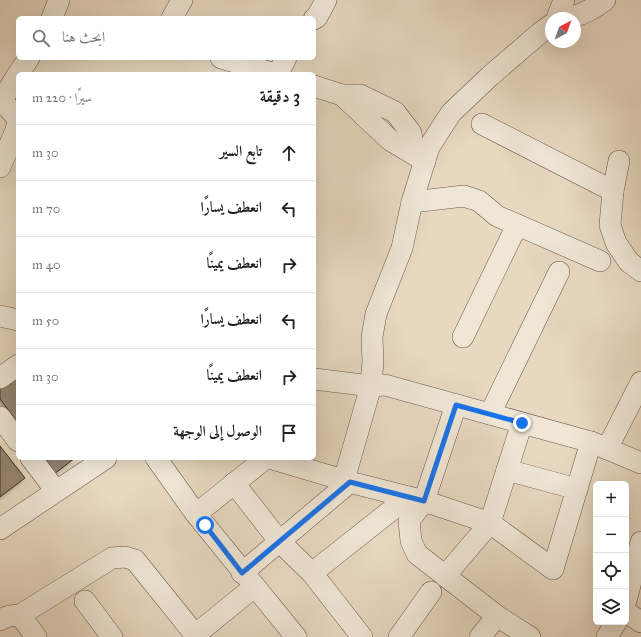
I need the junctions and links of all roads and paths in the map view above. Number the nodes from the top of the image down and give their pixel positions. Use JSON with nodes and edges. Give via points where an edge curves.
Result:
{"nodes":[{"id":1,"x":59,"y":0,"type":"edge"},
{"id":2,"x":182,"y":0,"type":"edge"},
{"id":3,"x":326,"y":0,"type":"edge"},
{"id":4,"x":564,"y":0,"type":"edge"},
{"id":5,"x":599,"y":2,"type":"edge"},
{"id":6,"x":559,"y":12,"type":"edge"},
{"id":7,"x":581,"y":14,"type":"edge"},
{"id":8,"x":53,"y":16,"type":"edge"},
{"id":9,"x":173,"y":16,"type":"edge"},
{"id":10,"x":316,"y":18,"type":"edge"},
{"id":11,"x":545,"y":29,"type":"edge"},
{"id":12,"x":28,"y":60,"type":"edge"},
{"id":13,"x":228,"y":60,"type":"edge"},
{"id":14,"x":285,"y":60,"type":"edge"},
{"id":15,"x":19,"y":72,"type":"edge"},
{"id":16,"x":268,"y":72,"type":"edge"},
{"id":17,"x":279,"y":72,"type":"edge"},
{"id":18,"x":16,"y":77,"type":"edge"},
{"id":19,"x":316,"y":87,"type":"edge"},
{"id":20,"x":1,"y":99,"type":"edge"},
{"id":21,"x":16,"y":117,"type":"edge"},
{"id":22,"x":482,"y":124,"type":"dead end"},
{"id":23,"x":16,"y":130,"type":"edge"},
{"id":24,"x":419,"y":158,"type":"junction"},
{"id":25,"x":619,"y":161,"type":"dead end"},
{"id":26,"x":0,"y":167,"type":"edge"},
{"id":27,"x":613,"y":192,"type":"junction"},
{"id":28,"x":412,"y":202,"type":"junction"},
{"id":29,"x":517,"y":225,"type":"junction"},
{"id":30,"x":600,"y":261,"type":"dead end"},
{"id":31,"x":641,"y":271,"type":"edge"},
{"id":32,"x":559,"y":272,"type":"dead end"},
{"id":33,"x":0,"y":316,"type":"edge"},
{"id":34,"x":16,"y":320,"type":"edge"},
{"id":35,"x":464,"y":337,"type":"dead end"},
{"id":36,"x":16,"y":366,"type":"edge"},
{"id":37,"x":0,"y":378,"type":"edge"},
{"id":38,"x":316,"y":379,"type":"edge"},
{"id":39,"x":641,"y":382,"type":"edge"},
{"id":40,"x":378,"y":385,"type":"junction"},
{"id":41,"x":456,"y":405,"type":"junction"},
{"id":42,"x":490,"y":414,"type":"junction"},
{"id":43,"x":0,"y":417,"type":"edge"},
{"id":44,"x":522,"y":423,"type":"junction"},
{"id":45,"x":16,"y":438,"type":"edge"},
{"id":46,"x":599,"y":446,"type":"junction"},
{"id":47,"x":33,"y":460,"type":"edge"},
{"id":48,"x":103,"y":460,"type":"edge"},
{"id":49,"x":157,"y":460,"type":"edge"},
{"id":50,"x":270,"y":460,"type":"edge"},
{"id":51,"x":275,"y":460,"type":"edge"},
{"id":52,"x":641,"y":463,"type":"edge"},
{"id":53,"x":507,"y":470,"type":"junction"},
{"id":54,"x":350,"y":482,"type":"junction"},
{"id":55,"x":234,"y":483,"type":"junction"},
{"id":56,"x":577,"y":490,"type":"junction"},
{"id":57,"x":56,"y":491,"type":"junction"},
{"id":58,"x":416,"y":499,"type":"junction"},
{"id":59,"x":196,"y":514,"type":"junction"},
{"id":60,"x":490,"y":524,"type":"junction"},
{"id":61,"x":0,"y":529,"type":"edge"},
{"id":62,"x":280,"y":542,"type":"junction"},
{"id":63,"x":641,"y":542,"type":"edge"},
{"id":64,"x":312,"y":573,"type":"junction"},
{"id":65,"x":445,"y":576,"type":"junction"},
{"id":66,"x":248,"y":580,"type":"junction"},
{"id":67,"x":629,"y":589,"type":"edge"},
{"id":68,"x":431,"y":592,"type":"dead end"},
{"id":69,"x":85,"y":601,"type":"dead end"},
{"id":70,"x":629,"y":614,"type":"edge"},
{"id":71,"x":20,"y":615,"type":"junction"},
{"id":72,"x":497,"y":616,"type":"junction"},
{"id":73,"x":0,"y":620,"type":"edge"},
{"id":74,"x":641,"y":622,"type":"edge"},
{"id":75,"x":614,"y":625,"type":"edge"},
{"id":76,"x":196,"y":636,"type":"edge"},
{"id":77,"x":36,"y":637,"type":"edge"},
{"id":78,"x":112,"y":637,"type":"edge"},
{"id":79,"x":296,"y":637,"type":"edge"},
{"id":80,"x":362,"y":637,"type":"edge"},
{"id":81,"x":399,"y":637,"type":"edge"},
{"id":82,"x":480,"y":637,"type":"edge"},
{"id":83,"x":530,"y":637,"type":"edge"},
{"id":84,"x":608,"y":637,"type":"edge"}],
"edges":[{"from":1,"to":8,"type":"street"},
{"from":2,"to":9,"type":"street"},
{"from":3,"to":10,"type":"street"},
{"from":4,"to":6,"type":"street"},
{"from":5,"to":7,"type":"street"},
{"from":11,"to":24,"type":"street","via":[[451,113],[430,147]]},
{"from":12,"to":15,"type":"street"},
{"from":13,"to":16,"type":"street"},
{"from":14,"to":17,"type":"street"},
{"from":18,"to":20,"type":"street"},
{"from":19,"to":24,"type":"street","via":[[342,95],[360,95],[395,112],[411,133]]},
{"from":20,"to":21,"type":"street"},
{"from":22,"to":27,"type":"street"},
{"from":23,"to":26,"type":"street"},
{"from":24,"to":28,"type":"street"},
{"from":25,"to":27,"type":"street"},
{"from":27,"to":31,"type":"street","via":[[610,225],[616,244],[629,262]]},
{"from":28,"to":29,"type":"street","via":[[464,196],[479,201],[497,216]]},
{"from":28,"to":40,"type":"street","via":[[402,248],[376,314],[372,337]]},
{"from":29,"to":30,"type":"street"},
{"from":29,"to":35,"type":"street"},
{"from":32,"to":42,"type":"street"},
{"from":33,"to":34,"type":"street"},
{"from":36,"to":37,"type":"street"},
{"from":38,"to":40,"type":"street"},
{"from":39,"to":46,"type":"street"},
{"from":40,"to":41,"type":"street"},
{"from":40,"to":54,"type":"street"},
{"from":41,"to":42,"type":"street"},
{"from":41,"to":58,"type":"street"},
{"from":42,"to":44,"type":"street"},
{"from":43,"to":45,"type":"street"},
{"from":44,"to":46,"type":"street"},
{"from":44,"to":53,"type":"street"},
{"from":46,"to":52,"type":"street"},
{"from":46,"to":56,"type":"street"},
{"from":47,"to":57,"type":"street"},
{"from":48,"to":57,"type":"street"},
{"from":49,"to":59,"type":"street"},
{"from":50,"to":55,"type":"street"},
{"from":51,"to":54,"type":"street"},
{"from":53,"to":56,"type":"street"},
{"from":53,"to":60,"type":"street"},
{"from":54,"to":58,"type":"street"},
{"from":54,"to":62,"type":"street"},
{"from":55,"to":59,"type":"street"},
{"from":55,"to":62,"type":"street"},
{"from":56,"to":60,"type":"street","via":[[553,569]]},
{"from":57,"to":61,"type":"street"},
{"from":58,"to":60,"type":"street"},
{"from":58,"to":64,"type":"street"},
{"from":58,"to":65,"type":"street","via":[[408,521],[411,541],[417,554]]},
{"from":59,"to":66,"type":"street"},
{"from":60,"to":65,"type":"street"},
{"from":62,"to":64,"type":"street"},
{"from":62,"to":66,"type":"street"},
{"from":63,"to":67,"type":"street"},
{"from":64,"to":80,"type":"street"},
{"from":65,"to":72,"type":"street"},
{"from":66,"to":76,"type":"street"},
{"from":66,"to":79,"type":"street"},
{"from":68,"to":81,"type":"street"},
{"from":69,"to":78,"type":"street"},
{"from":70,"to":74,"type":"street"},
{"from":71,"to":73,"type":"street"},
{"from":71,"to":76,"type":"street","via":[[112,558],[125,557],[135,560]]},
{"from":71,"to":77,"type":"street"},
{"from":72,"to":82,"type":"street"},
{"from":72,"to":83,"type":"street"},
{"from":75,"to":84,"type":"street"}]}
